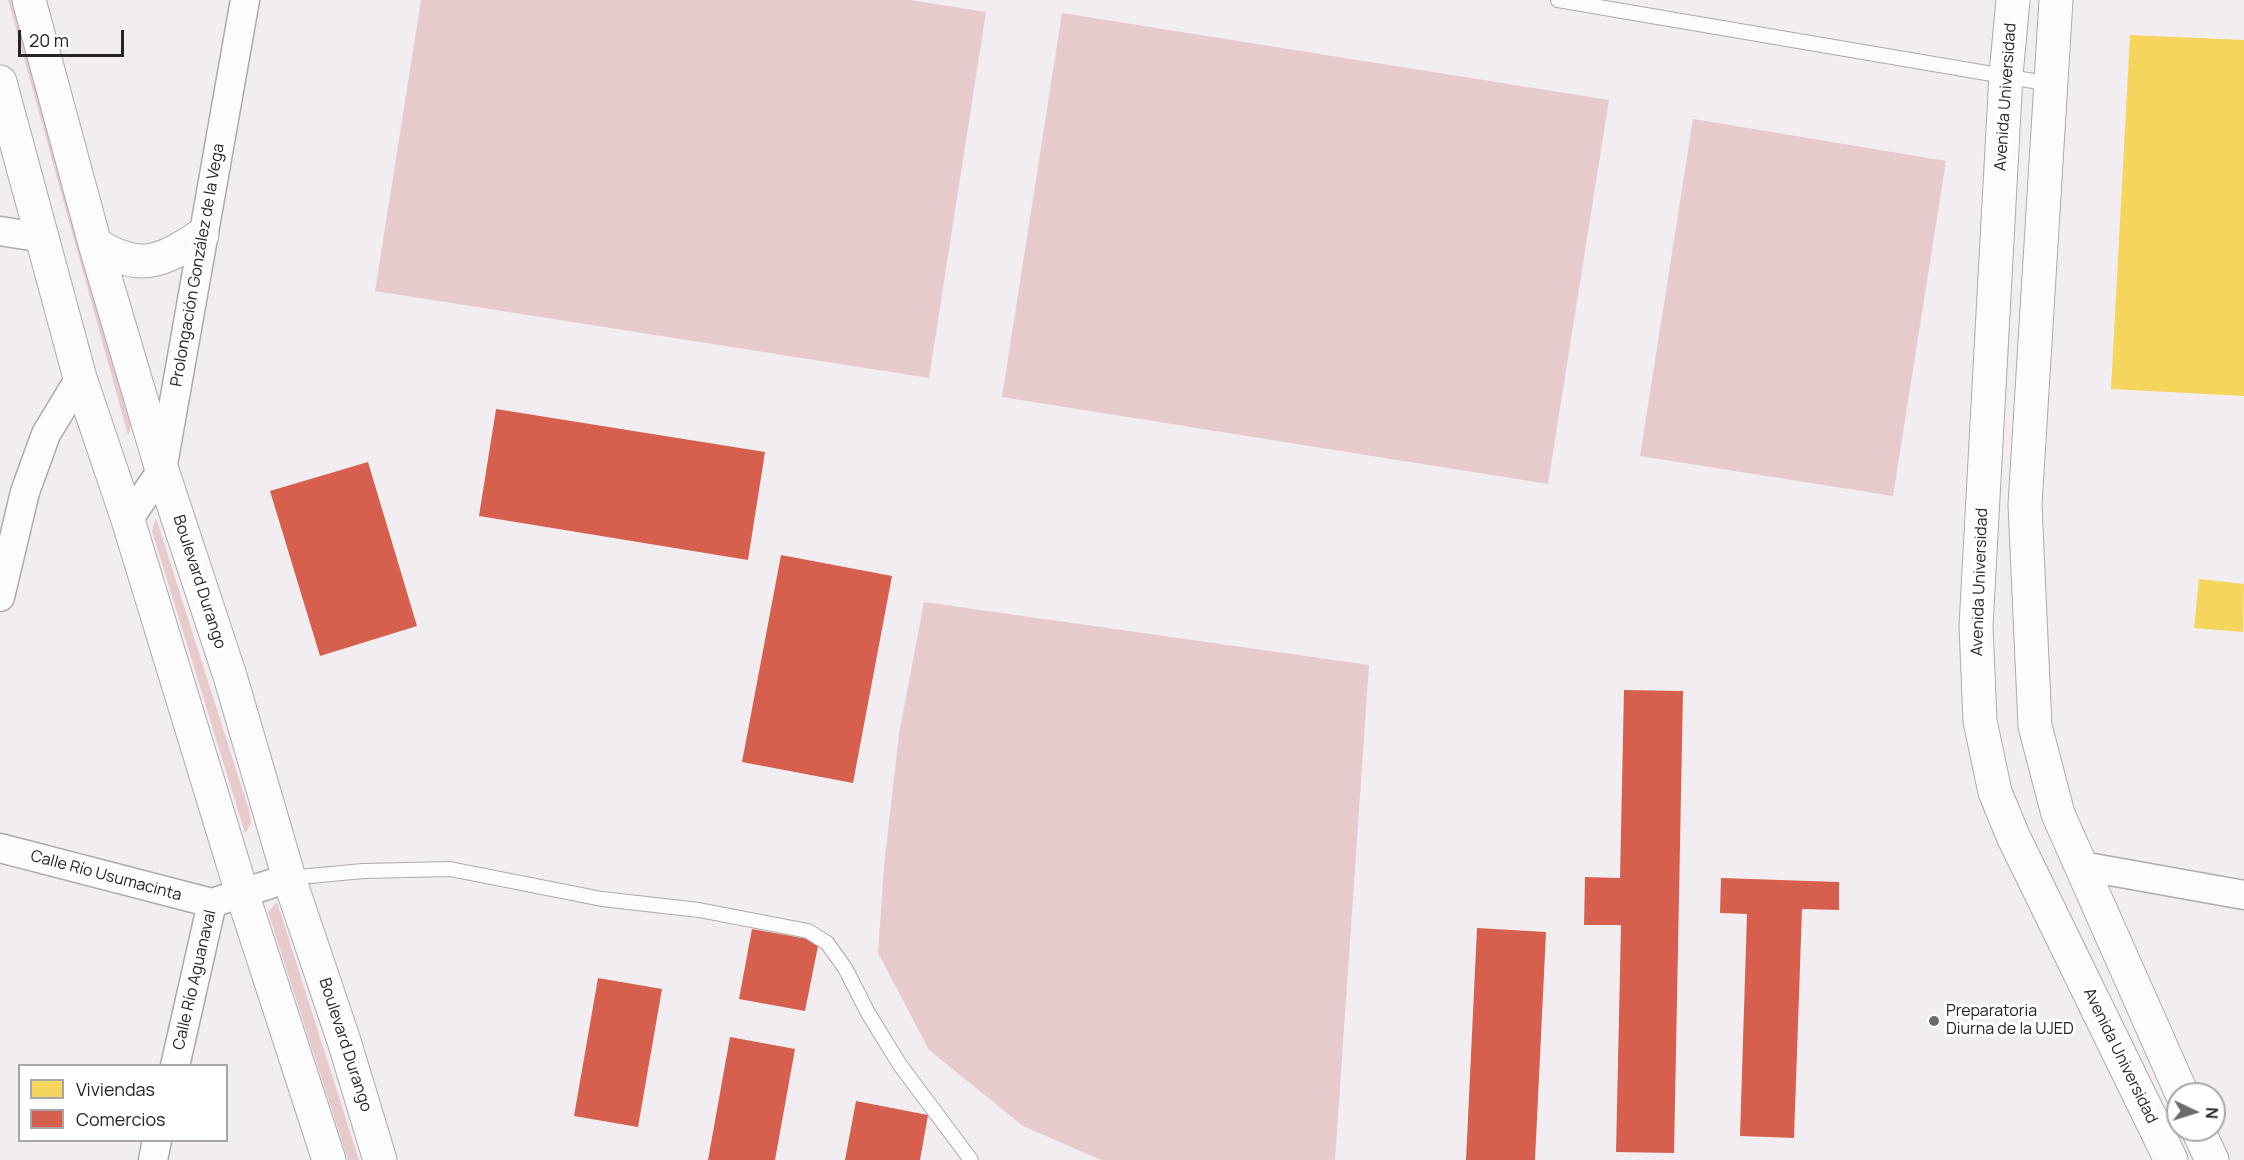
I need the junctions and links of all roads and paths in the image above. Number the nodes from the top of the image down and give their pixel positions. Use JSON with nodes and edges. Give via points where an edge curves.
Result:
{"nodes":[{"id":1,"x":29,"y":0,"type":"edge"},
{"id":2,"x":245,"y":0,"type":"edge"},
{"id":3,"x":1558,"y":0,"type":"edge"},
{"id":4,"x":2013,"y":0,"type":"edge"},
{"id":5,"x":2056,"y":0,"type":"edge"},
{"id":6,"x":2006,"y":75,"type":"junction"},
{"id":7,"x":0,"y":82,"type":"edge"},
{"id":8,"x":2050,"y":84,"type":"junction"},
{"id":9,"x":0,"y":231,"type":"edge"},
{"id":10,"x":202,"y":235,"type":"junction"},
{"id":11,"x":44,"y":238,"type":"junction"},
{"id":12,"x":95,"y":244,"type":"junction"},
{"id":13,"x":80,"y":378,"type":"junction"},
{"id":14,"x":162,"y":470,"type":"junction"},
{"id":15,"x":128,"y":520,"type":"junction"},
{"id":16,"x":0,"y":597,"type":"edge"},
{"id":17,"x":0,"y":848,"type":"edge"},
{"id":18,"x":2082,"y":866,"type":"junction"},
{"id":19,"x":289,"y":878,"type":"junction"},
{"id":20,"x":2244,"y":896,"type":"edge"},
{"id":21,"x":227,"y":898,"type":"junction"},
{"id":22,"x":175,"y":1064,"type":"edge"},
{"id":23,"x":2177,"y":1082,"type":"edge"},
{"id":24,"x":157,"y":1142,"type":"edge"},
{"id":25,"x":2204,"y":1142,"type":"edge"},
{"id":26,"x":153,"y":1160,"type":"edge"},
{"id":27,"x":329,"y":1160,"type":"edge"},
{"id":28,"x":381,"y":1160,"type":"edge"},
{"id":29,"x":971,"y":1160,"type":"edge"},
{"id":30,"x":2171,"y":1160,"type":"edge"},
{"id":31,"x":2212,"y":1160,"type":"edge"}],
"edges":[{"from":1,"to":12,"type":"main road","name":"Boulevard Durango"},
{"from":2,"to":10,"type":"street","name":"Prolongación González de la Vega"},
{"from":3,"to":6,"type":"lane"},
{"from":4,"to":6,"type":"main road","name":"Avenida Universidad"},
{"from":5,"to":8,"type":"main road"},
{"from":6,"to":8,"type":"lane"},
{"from":6,"to":30,"type":"main road","name":"Avenida Universidad","via":[[1976,626],[1980,722],[1995,792],[2013,836]]},
{"from":7,"to":11,"type":"main road"},
{"from":8,"to":18,"type":"main road","via":[[2026,517],[2036,726],[2058,814]]},
{"from":9,"to":11,"type":"street"},
{"from":10,"to":12,"type":"main road","via":[[179,251],[146,262],[118,258]]},
{"from":10,"to":14,"type":"street","name":"Prolongación González de la Vega"},
{"from":11,"to":13,"type":"main road"},
{"from":12,"to":14,"type":"main road","name":"Boulevard Durango"},
{"from":13,"to":15,"type":"main road"},
{"from":13,"to":16,"type":"street","via":[[46,434],[35,463]]},
{"from":14,"to":15,"type":"street","name":"Prolongación González de la Vega"},
{"from":14,"to":19,"type":"main road","name":"Boulevard Durango","via":[[230,676]]},
{"from":15,"to":21,"type":"main road"},
{"from":17,"to":21,"type":"street","name":"Calle Río Usumacinta"},
{"from":18,"to":20,"type":"street"},
{"from":18,"to":23,"type":"main road"},
{"from":19,"to":21,"type":"street"},
{"from":19,"to":28,"type":"main road","name":"Boulevard Durango"},
{"from":19,"to":29,"type":"lane","via":[[450,869],[602,899],[699,909],[808,931],[827,943],[845,968],[900,1065]]},
{"from":21,"to":22,"type":"street","name":"Calle Río Aguanaval"},
{"from":21,"to":27,"type":"main road"},
{"from":24,"to":26,"type":"street"},
{"from":25,"to":31,"type":"main road"}]}
